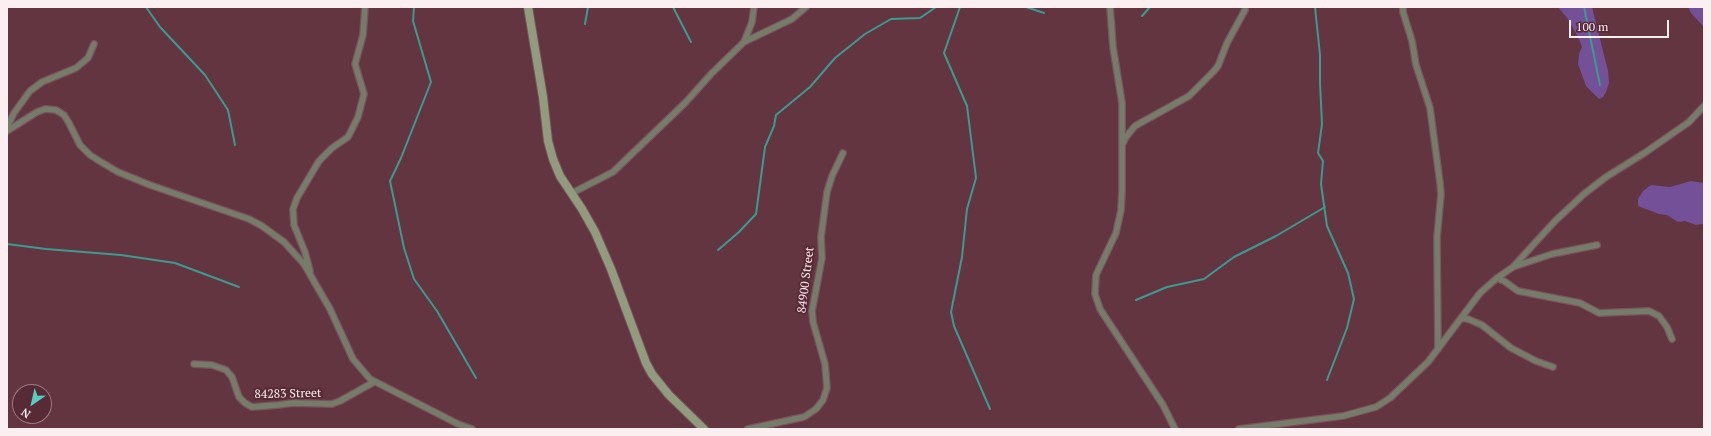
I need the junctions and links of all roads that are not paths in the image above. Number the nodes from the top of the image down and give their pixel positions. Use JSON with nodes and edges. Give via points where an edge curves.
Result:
{"nodes":[{"id":1,"x":365,"y":7,"type":"edge"},
{"id":2,"x":528,"y":7,"type":"edge"},
{"id":3,"x":754,"y":7,"type":"edge"},
{"id":4,"x":806,"y":7,"type":"edge"},
{"id":5,"x":1403,"y":7,"type":"edge"},
{"id":6,"x":1111,"y":8,"type":"edge"},
{"id":7,"x":1245,"y":10,"type":"dead end"},
{"id":8,"x":744,"y":42,"type":"junction"},
{"id":9,"x":94,"y":44,"type":"dead end"},
{"id":10,"x":1704,"y":106,"type":"edge"},
{"id":11,"x":7,"y":127,"type":"edge"},
{"id":12,"x":7,"y":131,"type":"edge"},
{"id":13,"x":1122,"y":148,"type":"junction"},
{"id":14,"x":843,"y":153,"type":"dead end"},
{"id":15,"x":572,"y":193,"type":"junction"},
{"id":16,"x":1597,"y":245,"type":"dead end"},
{"id":17,"x":1513,"y":267,"type":"junction"},
{"id":18,"x":310,"y":275,"type":"junction"},
{"id":19,"x":1497,"y":278,"type":"junction"},
{"id":20,"x":1461,"y":318,"type":"junction"},
{"id":21,"x":1672,"y":339,"type":"dead end"},
{"id":22,"x":1438,"y":349,"type":"junction"},
{"id":23,"x":194,"y":364,"type":"dead end"},
{"id":24,"x":1553,"y":367,"type":"dead end"},
{"id":25,"x":374,"y":382,"type":"junction"},
{"id":26,"x":472,"y":429,"type":"edge"},
{"id":27,"x":704,"y":429,"type":"edge"},
{"id":28,"x":748,"y":429,"type":"edge"},
{"id":29,"x":1174,"y":429,"type":"edge"},
{"id":30,"x":1239,"y":429,"type":"edge"}],
"edges":[{"from":1,"to":18,"type":"street","via":[[364,35],[355,64],[364,94],[358,117],[348,137],[319,161],[293,209],[294,225],[305,252]]},
{"from":2,"to":15,"type":"street","via":[[548,141],[560,176]]},
{"from":3,"to":8,"type":"street","via":[[752,22]]},
{"from":4,"to":8,"type":"street","via":[[792,19]]},
{"from":5,"to":22,"type":"street","via":[[1418,71],[1430,108],[1440,183],[1437,222]]},
{"from":6,"to":13,"type":"street","via":[[1113,47],[1122,103]]},
{"from":7,"to":13,"type":"street","via":[[1214,71],[1189,96],[1135,126],[1126,137]]},
{"from":8,"to":15,"type":"street","via":[[623,164],[602,179]]},
{"from":9,"to":11,"type":"street","via":[[88,58],[76,68],[42,82],[30,91]]},
{"from":10,"to":17,"type":"street","via":[[1689,122],[1584,194]]},
{"from":12,"to":18,"type":"street","via":[[37,112],[45,109],[56,110],[64,115],[80,145],[90,155],[118,172],[262,226],[296,254]]},
{"from":13,"to":29,"type":"street","via":[[1121,210],[1116,233],[1096,275],[1095,294],[1100,309],[1163,405]]},
{"from":14,"to":28,"type":"street","name":"84900 Street","via":[[832,176],[828,192],[821,237],[822,258],[812,311],[825,364],[827,388],[816,410],[804,417]]},
{"from":15,"to":27,"type":"street","via":[[595,232],[652,374],[669,395]]},
{"from":16,"to":17,"type":"street","via":[[1552,254]]},
{"from":17,"to":19,"type":"street"},
{"from":18,"to":25,"type":"street","via":[[330,309],[353,359],[360,370]]},
{"from":19,"to":20,"type":"street","via":[[1480,293]]},
{"from":19,"to":21,"type":"street","via":[[1518,292],[1580,304],[1599,313],[1649,311],[1659,316]]},
{"from":20,"to":22,"type":"street"},
{"from":20,"to":24,"type":"street","via":[[1468,318],[1482,325],[1511,348]]},
{"from":22,"to":30,"type":"street","via":[[1408,382],[1376,407],[1344,416]]},
{"from":23,"to":25,"type":"street","name":"84283 Street","via":[[212,365],[226,370],[232,377],[239,397],[252,406],[332,404]]},
{"from":25,"to":26,"type":"street"}]}
